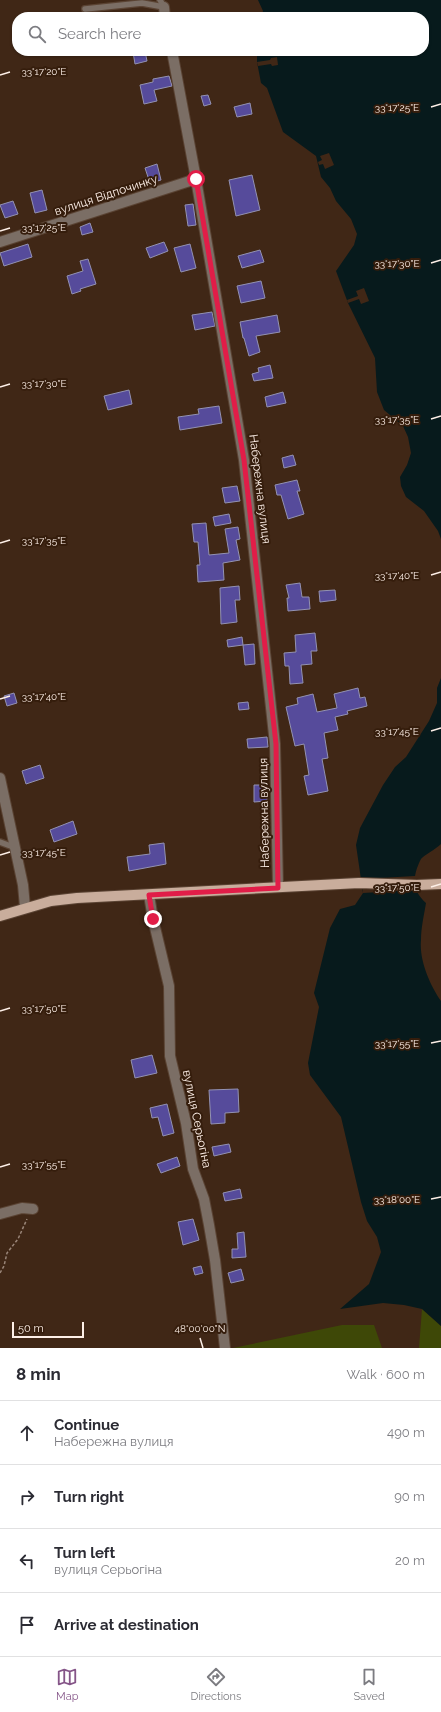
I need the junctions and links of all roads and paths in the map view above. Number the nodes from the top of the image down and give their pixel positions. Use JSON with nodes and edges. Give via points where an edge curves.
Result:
{"nodes":[{"id":1,"x":163,"y":8,"type":"edge"},
{"id":2,"x":85,"y":9,"type":"dead end"},
{"id":3,"x":173,"y":56,"type":"edge"},
{"id":4,"x":196,"y":179,"type":"junction"},
{"id":5,"x":0,"y":242,"type":"edge"},
{"id":6,"x":0,"y":778,"type":"edge"},
{"id":7,"x":0,"y":842,"type":"edge"},
{"id":8,"x":16,"y":848,"type":"junction"},
{"id":9,"x":441,"y":884,"type":"edge"},
{"id":10,"x":278,"y":888,"type":"junction"},
{"id":11,"x":149,"y":895,"type":"junction"},
{"id":12,"x":25,"y":907,"type":"junction"},
{"id":13,"x":0,"y":916,"type":"edge"},
{"id":14,"x":33,"y":1209,"type":"joint"},
{"id":15,"x":0,"y":1214,"type":"edge"},
{"id":16,"x":0,"y":1273,"type":"edge"},
{"id":17,"x":225,"y":1348,"type":"edge"}],
"edges":[{"from":1,"to":2,"type":"lane","via":[[142,3]]},
{"from":3,"to":4,"type":"street","name":"Набережна вулиця"},
{"from":4,"to":5,"type":"street","name":"вулиця Відпочинку"},
{"from":4,"to":10,"type":"street","name":"Набережна вулиця","via":[[244,460],[276,744]]},
{"from":6,"to":8,"type":"street"},
{"from":7,"to":8,"type":"lane"},
{"from":8,"to":12,"type":"street"},
{"from":9,"to":10,"type":"main road","via":[[359,883]]},
{"from":10,"to":11,"type":"main road"},
{"from":11,"to":12,"type":"main road","via":[[51,900]]},
{"from":11,"to":17,"type":"street","name":"вулиця Серьогіна","via":[[169,986],[170,1056],[186,1123],[193,1170],[204,1199],[209,1225]]},
{"from":12,"to":13,"type":"main road"},
{"from":14,"to":15,"type":"street","via":[[22,1208]]},
{"from":14,"to":16,"type":"path","via":[[18,1239],[7,1253]]}]}
